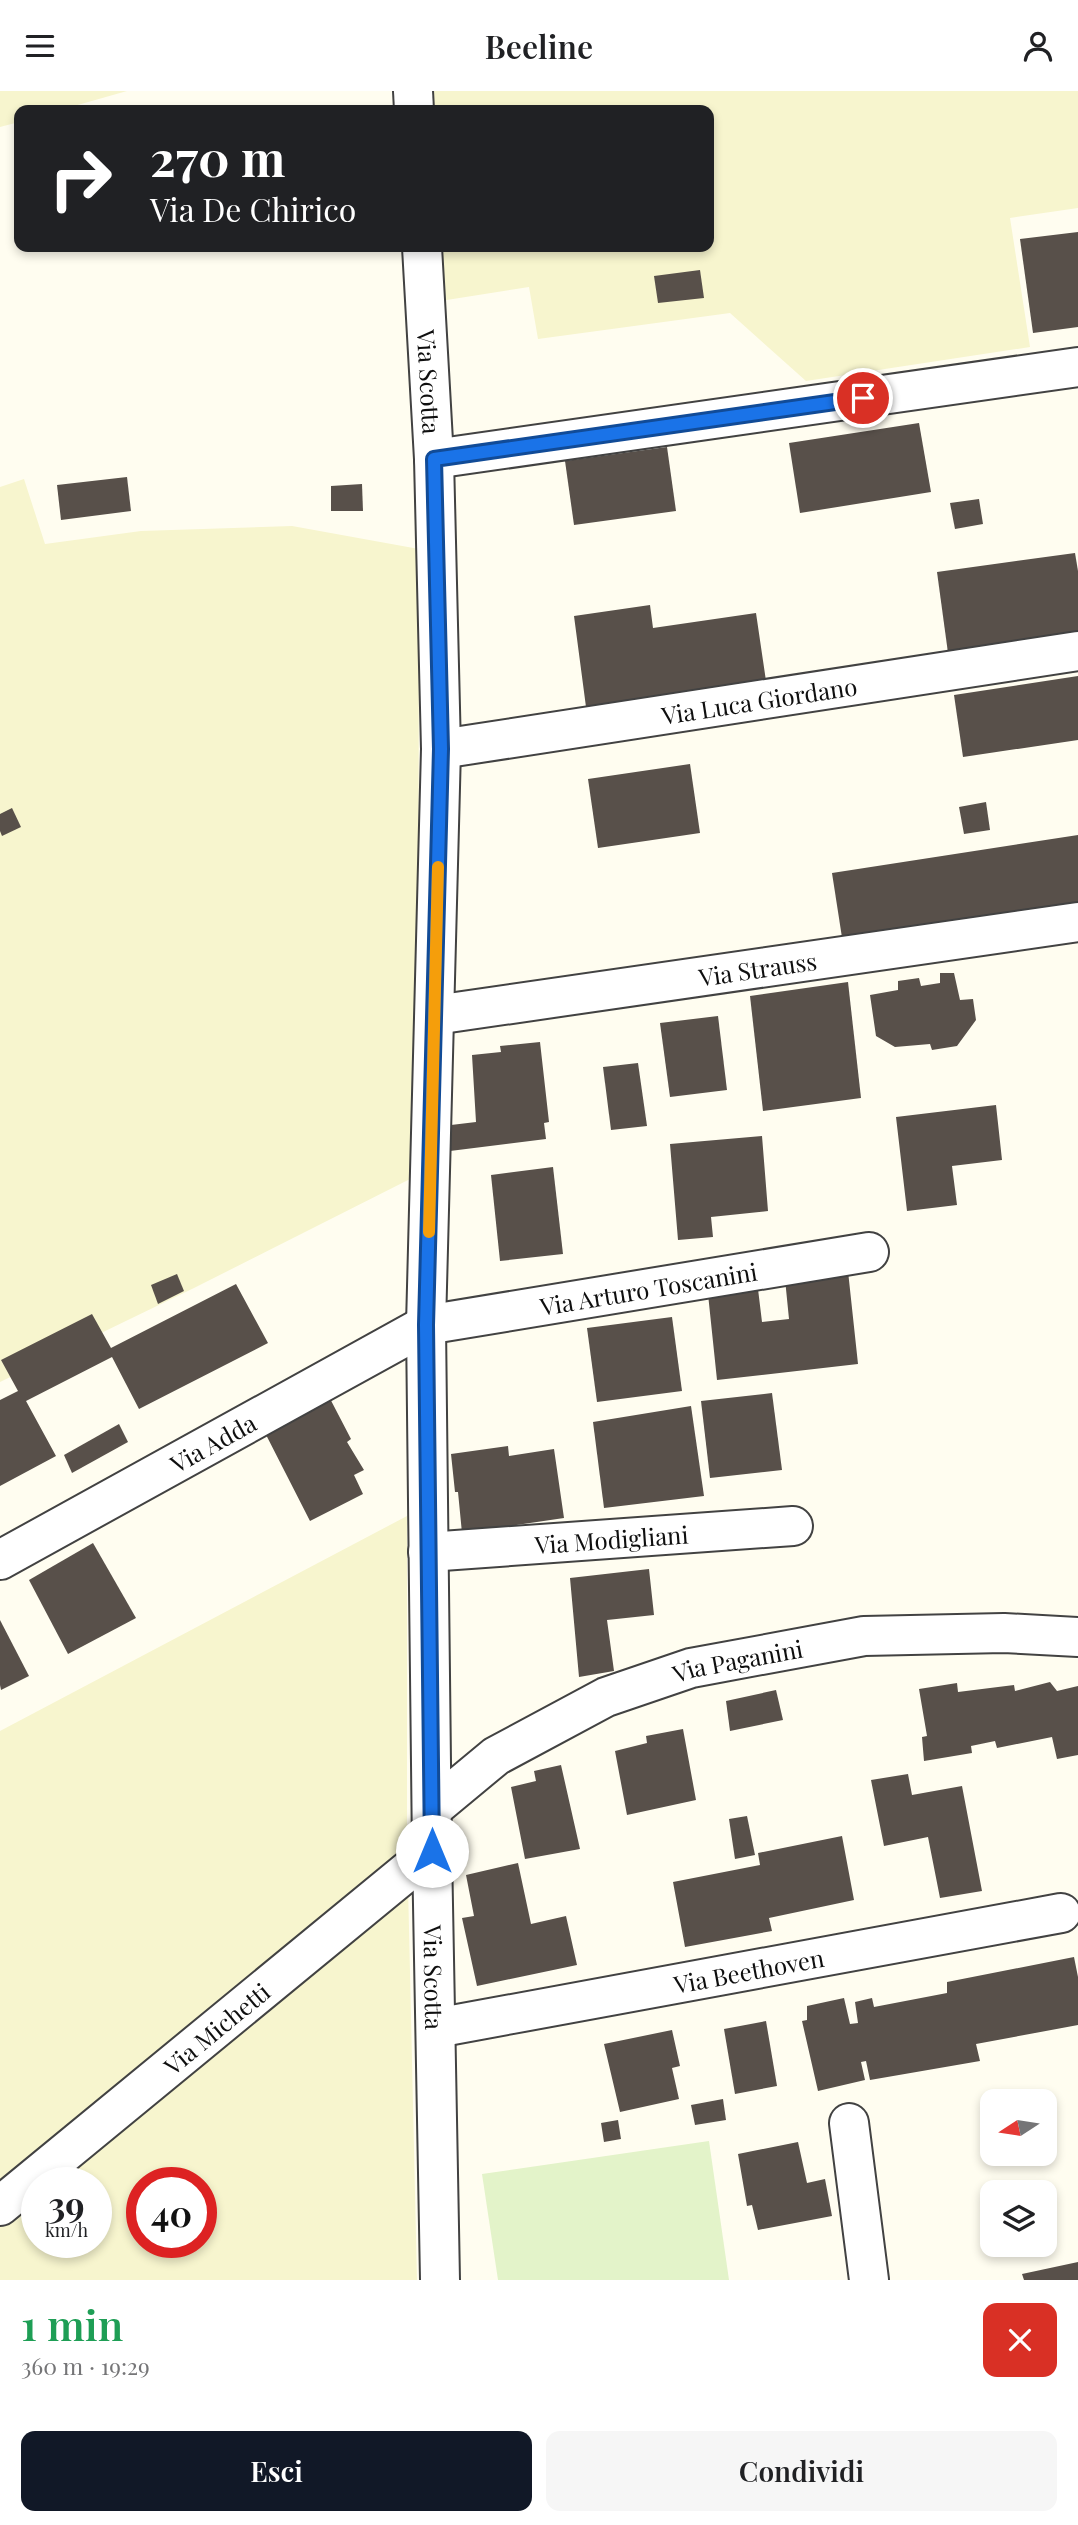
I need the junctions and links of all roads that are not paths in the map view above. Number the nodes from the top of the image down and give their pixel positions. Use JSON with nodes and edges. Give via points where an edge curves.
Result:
{"nodes":[{"id":1,"x":422,"y":252,"type":"edge"},
{"id":2,"x":1078,"y":367,"type":"edge"},
{"id":3,"x":434,"y":459,"type":"junction"},
{"id":4,"x":1078,"y":651,"type":"edge"},
{"id":5,"x":441,"y":749,"type":"junction"},
{"id":6,"x":1078,"y":922,"type":"edge"},
{"id":7,"x":435,"y":1015,"type":"junction"},
{"id":8,"x":869,"y":1252,"type":"dead end"},
{"id":9,"x":426,"y":1325,"type":"junction"},
{"id":10,"x":793,"y":1526,"type":"dead end"},
{"id":11,"x":428,"y":1552,"type":"junction"},
{"id":12,"x":0,"y":1560,"type":"edge"},
{"id":13,"x":1078,"y":1637,"type":"edge"},
{"id":14,"x":432,"y":1809,"type":"junction"},
{"id":15,"x":432,"y":1851,"type":"junction"},
{"id":16,"x":1061,"y":1913,"type":"dead end"},
{"id":17,"x":436,"y":2028,"type":"junction"},
{"id":18,"x":849,"y":2123,"type":"dead end"},
{"id":19,"x":0,"y":2206,"type":"edge"},
{"id":20,"x":440,"y":2280,"type":"edge"},
{"id":21,"x":869,"y":2280,"type":"edge"}],
"edges":[{"from":1,"to":3,"type":"street","name":"Via Scotta"},
{"from":2,"to":3,"type":"street"},
{"from":3,"to":5,"type":"street","name":"Via Scotta"},
{"from":4,"to":5,"type":"street","name":"Via Luca Giordano"},
{"from":5,"to":7,"type":"street","name":"Via Scotta"},
{"from":6,"to":7,"type":"street","name":"Via Strauss"},
{"from":7,"to":9,"type":"street","name":"Via Scotta"},
{"from":8,"to":9,"type":"street","name":"Via Arturo Toscanini"},
{"from":9,"to":11,"type":"street","name":"Via Scotta"},
{"from":9,"to":12,"type":"street","name":"Via Adda"},
{"from":10,"to":11,"type":"street","name":"Via Modigliani"},
{"from":11,"to":14,"type":"street","name":"Via Scotta"},
{"from":13,"to":14,"type":"street","name":"Via Paganini","via":[[1004,1633],[863,1636],[691,1668],[606,1697],[496,1756]]},
{"from":14,"to":15,"type":"street","name":"Via Scotta"},
{"from":15,"to":17,"type":"street","name":"Via Scotta"},
{"from":15,"to":19,"type":"street","name":"Via Michetti"},
{"from":16,"to":17,"type":"street","name":"Via Beethoven"},
{"from":17,"to":20,"type":"street","name":"Via Scotta"},
{"from":18,"to":21,"type":"street"}]}
